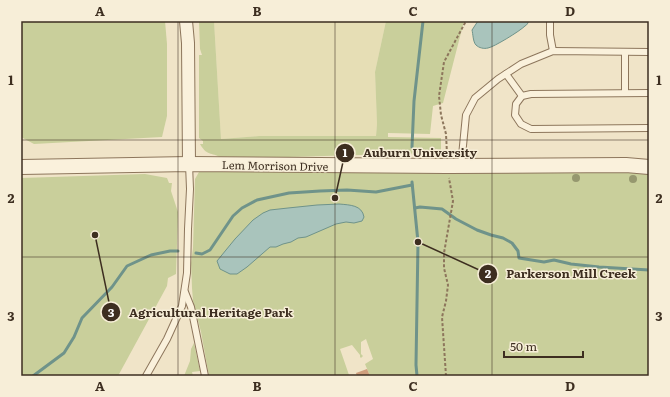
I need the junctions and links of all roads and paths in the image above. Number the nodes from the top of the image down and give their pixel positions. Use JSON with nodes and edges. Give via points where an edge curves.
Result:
{"nodes":[{"id":1,"x":186,"y":21,"type":"edge"},
{"id":2,"x":466,"y":21,"type":"edge"},
{"id":3,"x":550,"y":21,"type":"edge"},
{"id":4,"x":553,"y":51,"type":"junction"},
{"id":5,"x":625,"y":52,"type":"junction"},
{"id":6,"x":649,"y":52,"type":"edge"},
{"id":7,"x":506,"y":74,"type":"junction"},
{"id":8,"x":649,"y":93,"type":"edge"},
{"id":9,"x":625,"y":94,"type":"junction"},
{"id":10,"x":522,"y":96,"type":"junction"},
{"id":11,"x":649,"y":128,"type":"edge"},
{"id":12,"x":189,"y":164,"type":"junction"},
{"id":13,"x":447,"y":166,"type":"junction"},
{"id":14,"x":461,"y":166,"type":"junction"},
{"id":15,"x":21,"y":167,"type":"edge"},
{"id":16,"x":649,"y":167,"type":"edge"},
{"id":17,"x":184,"y":290,"type":"junction"},
{"id":18,"x":146,"y":376,"type":"edge"},
{"id":19,"x":206,"y":376,"type":"edge"},
{"id":20,"x":446,"y":376,"type":"edge"}],
"edges":[{"from":1,"to":12,"type":"street"},
{"from":2,"to":13,"type":"path","via":[[444,62],[439,96],[446,134]]},
{"from":3,"to":4,"type":"lane"},
{"from":4,"to":5,"type":"lane"},
{"from":4,"to":7,"type":"lane","via":[[520,64]]},
{"from":5,"to":6,"type":"lane"},
{"from":5,"to":9,"type":"lane"},
{"from":7,"to":10,"type":"lane"},
{"from":7,"to":14,"type":"lane","via":[[475,98],[466,115]]},
{"from":8,"to":9,"type":"lane"},
{"from":9,"to":10,"type":"lane"},
{"from":10,"to":11,"type":"lane","via":[[516,104],[515,115],[521,124],[531,129]]},
{"from":12,"to":13,"type":"street","name":"Lem Morrison Drive"},
{"from":12,"to":15,"type":"street","name":"Lem Morrison Drive"},
{"from":12,"to":17,"type":"lane","via":[[187,273]]},
{"from":13,"to":14,"type":"street","name":"Lem Morrison Drive"},
{"from":13,"to":20,"type":"path","via":[[453,201],[444,253],[448,285],[442,317]]},
{"from":14,"to":16,"type":"street","name":"Lem Morrison Drive"},
{"from":17,"to":18,"type":"lane","via":[[182,306]]},
{"from":17,"to":19,"type":"lane","via":[[191,307]]}]}
